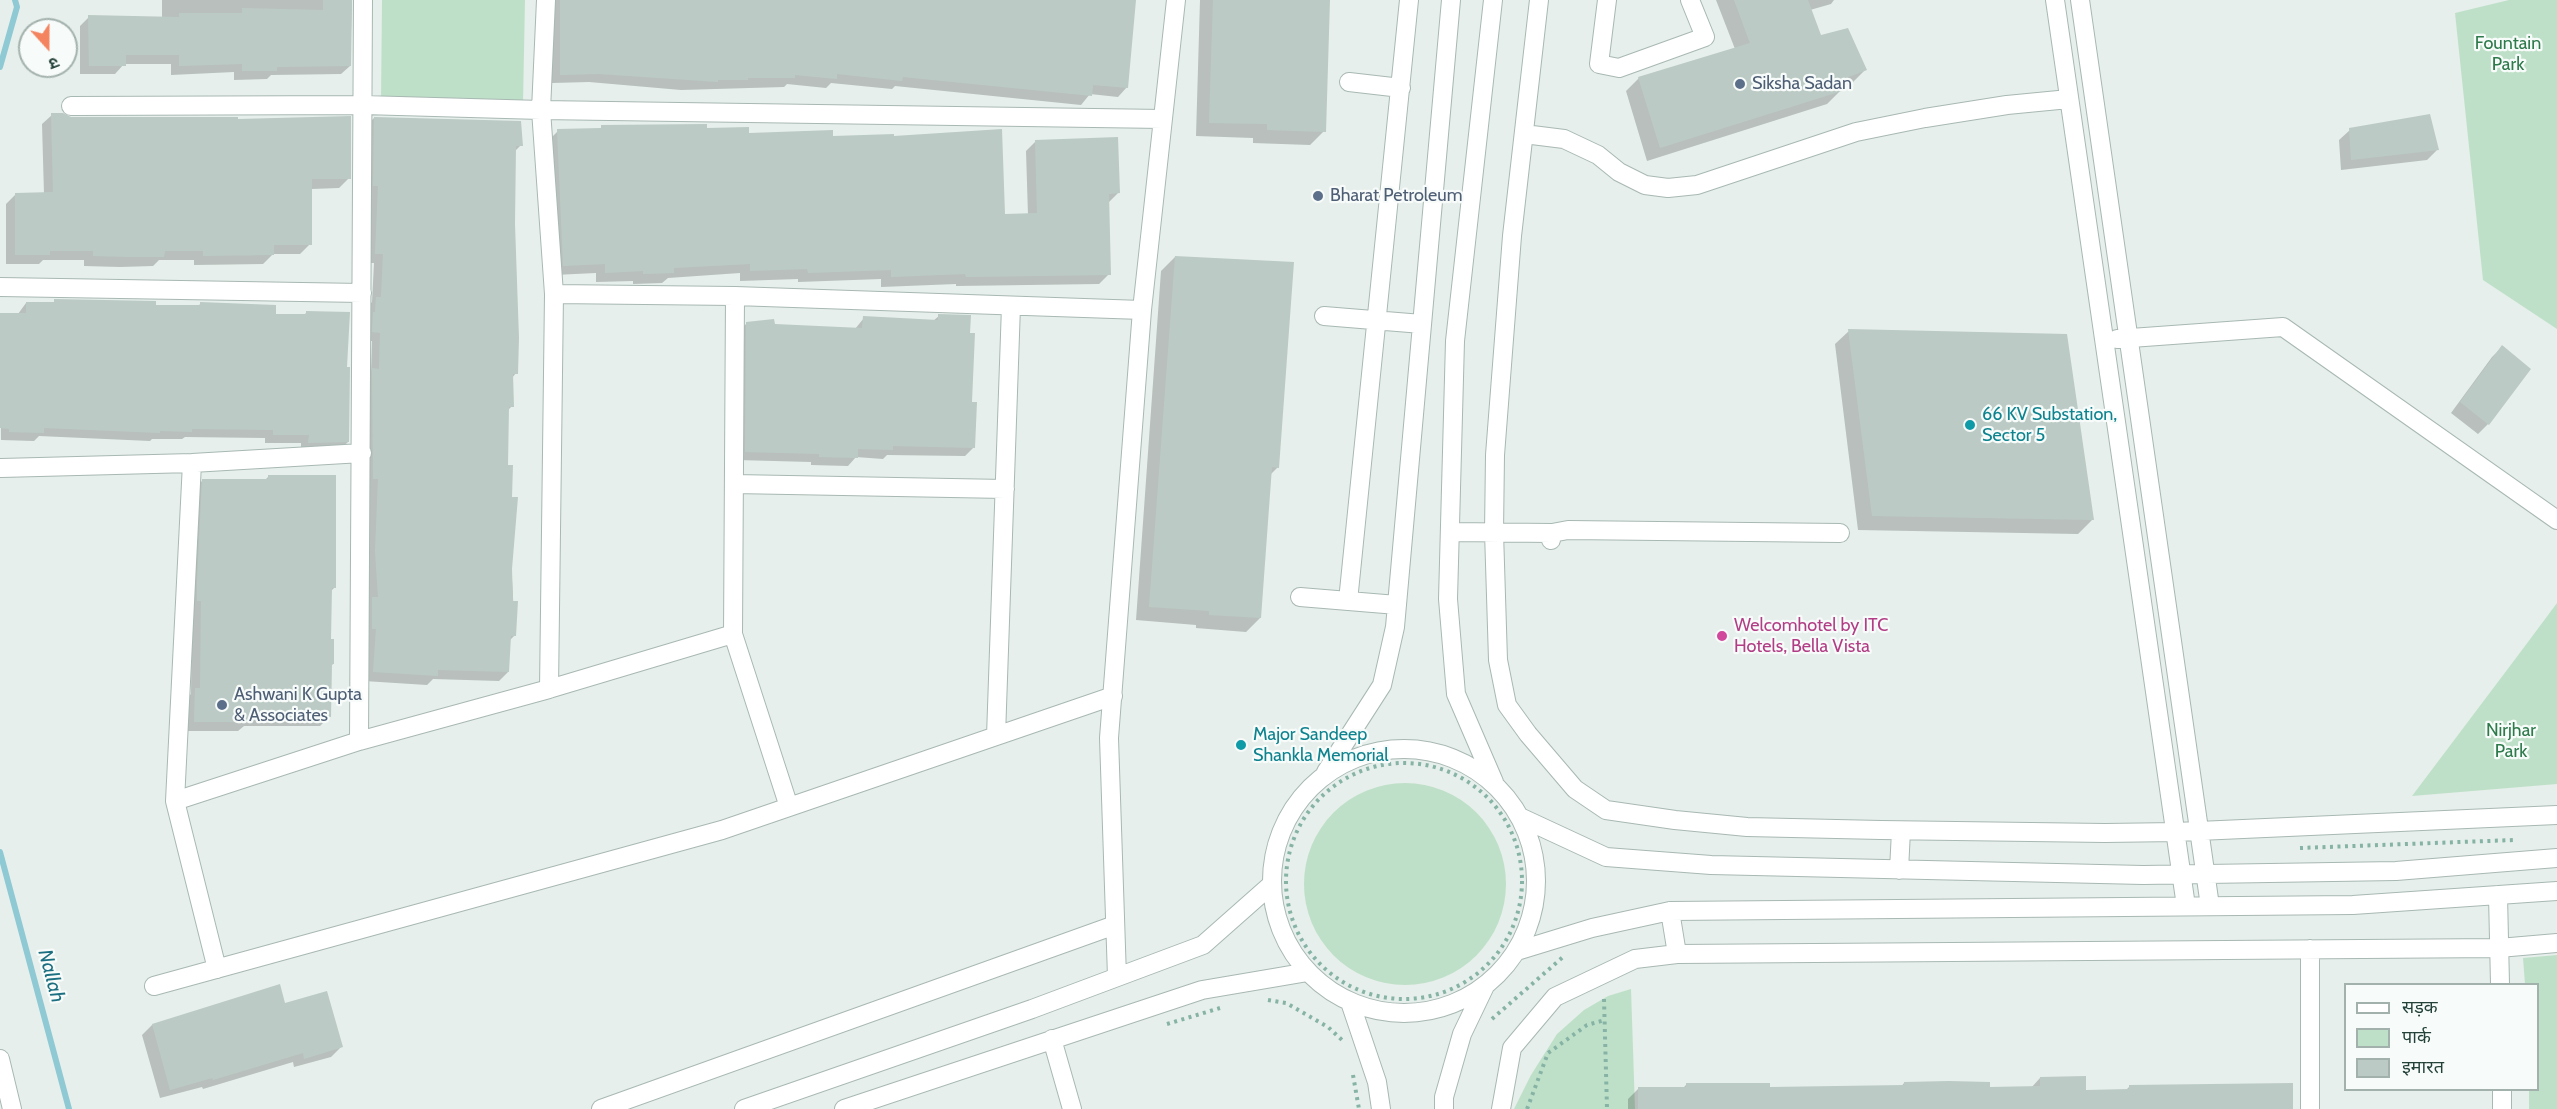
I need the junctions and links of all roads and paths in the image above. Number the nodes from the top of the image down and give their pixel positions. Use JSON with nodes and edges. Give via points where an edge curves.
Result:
{"nodes":[{"id":1,"x":363,"y":0,"type":"edge"},
{"id":2,"x":546,"y":0,"type":"edge"},
{"id":3,"x":1176,"y":0,"type":"edge"},
{"id":4,"x":1410,"y":0,"type":"edge"},
{"id":5,"x":1451,"y":0,"type":"edge"},
{"id":6,"x":1494,"y":0,"type":"edge"},
{"id":7,"x":1539,"y":0,"type":"edge"},
{"id":8,"x":1607,"y":0,"type":"edge"},
{"id":9,"x":1690,"y":0,"type":"edge"},
{"id":10,"x":2055,"y":0,"type":"edge"},
{"id":11,"x":2080,"y":0,"type":"edge"},
{"id":12,"x":1349,"y":82,"type":"dead end"},
{"id":13,"x":1401,"y":88,"type":"junction"},
{"id":14,"x":2069,"y":99,"type":"junction"},
{"id":15,"x":363,"y":105,"type":"junction"},
{"id":16,"x":71,"y":106,"type":"dead end"},
{"id":17,"x":540,"y":110,"type":"junction"},
{"id":18,"x":1163,"y":119,"type":"junction"},
{"id":19,"x":1524,"y":134,"type":"junction"},
{"id":20,"x":0,"y":287,"type":"edge"},
{"id":21,"x":362,"y":293,"type":"junction"},
{"id":22,"x":554,"y":294,"type":"junction"},
{"id":23,"x":735,"y":296,"type":"junction"},
{"id":24,"x":1011,"y":306,"type":"junction"},
{"id":25,"x":1142,"y":310,"type":"junction"},
{"id":26,"x":1324,"y":316,"type":"dead end"},
{"id":27,"x":1377,"y":320,"type":"junction"},
{"id":28,"x":1422,"y":324,"type":"junction"},
{"id":29,"x":2128,"y":339,"type":"junction"},
{"id":30,"x":2104,"y":340,"type":"junction"},
{"id":31,"x":362,"y":453,"type":"junction"},
{"id":32,"x":192,"y":463,"type":"junction"},
{"id":33,"x":1,"y":468,"type":"edge"},
{"id":34,"x":734,"y":484,"type":"junction"},
{"id":35,"x":1005,"y":489,"type":"junction"},
{"id":36,"x":2557,"y":520,"type":"edge"},
{"id":37,"x":1450,"y":532,"type":"junction"},
{"id":38,"x":1494,"y":532,"type":"junction"},
{"id":39,"x":1840,"y":533,"type":"dead end"},
{"id":40,"x":1300,"y":597,"type":"dead end"},
{"id":41,"x":1348,"y":602,"type":"junction"},
{"id":42,"x":1397,"y":605,"type":"junction"},
{"id":43,"x":733,"y":634,"type":"junction"},
{"id":44,"x":549,"y":689,"type":"junction"},
{"id":45,"x":1113,"y":696,"type":"junction"},
{"id":46,"x":996,"y":736,"type":"junction"},
{"id":47,"x":359,"y":741,"type":"junction"},
{"id":48,"x":1460,"y":776,"type":"joint"},
{"id":49,"x":1322,"y":779,"type":"junction"},
{"id":50,"x":1494,"y":782,"type":"junction"},
{"id":51,"x":175,"y":801,"type":"junction"},
{"id":52,"x":789,"y":807,"type":"junction"},
{"id":53,"x":2557,"y":815,"type":"edge"},
{"id":54,"x":1522,"y":818,"type":"junction"},
{"id":55,"x":1901,"y":831,"type":"junction"},
{"id":56,"x":2199,"y":831,"type":"junction"},
{"id":57,"x":2175,"y":832,"type":"junction"},
{"id":58,"x":2522,"y":840,"type":"dead end"},
{"id":59,"x":2298,"y":848,"type":"dead end"},
{"id":60,"x":2557,"y":858,"type":"edge"},
{"id":61,"x":1899,"y":870,"type":"junction"},
{"id":62,"x":2206,"y":874,"type":"junction"},
{"id":63,"x":2182,"y":875,"type":"junction"},
{"id":64,"x":1272,"y":884,"type":"junction"},
{"id":65,"x":2557,"y":891,"type":"edge"},
{"id":66,"x":2498,"y":895,"type":"junction"},
{"id":67,"x":2186,"y":906,"type":"junction"},
{"id":68,"x":2210,"y":906,"type":"junction"},
{"id":69,"x":1670,"y":911,"type":"junction"},
{"id":70,"x":1115,"y":926,"type":"junction"},
{"id":71,"x":2557,"y":943,"type":"edge"},
{"id":72,"x":2499,"y":948,"type":"junction"},
{"id":73,"x":2310,"y":949,"type":"junction"},
{"id":74,"x":1517,"y":951,"type":"junction"},
{"id":75,"x":1677,"y":954,"type":"junction"},
{"id":76,"x":217,"y":969,"type":"junction"},
{"id":77,"x":1308,"y":972,"type":"junction"},
{"id":78,"x":1117,"y":977,"type":"junction"},
{"id":79,"x":2500,"y":983,"type":"edge"},
{"id":80,"x":1485,"y":986,"type":"junction"},
{"id":81,"x":154,"y":987,"type":"dead end"},
{"id":82,"x":1260,"y":999,"type":"dead end"},
{"id":83,"x":1604,"y":999,"type":"dead end"},
{"id":84,"x":1350,"y":1002,"type":"junction"},
{"id":85,"x":1228,"y":1006,"type":"dead end"},
{"id":86,"x":1605,"y":1020,"type":"junction"},
{"id":87,"x":1161,"y":1026,"type":"dead end"},
{"id":88,"x":1052,"y":1039,"type":"junction"},
{"id":89,"x":1344,"y":1045,"type":"dead end"},
{"id":90,"x":0,"y":1059,"type":"edge"},
{"id":91,"x":1351,"y":1063,"type":"dead end"},
{"id":92,"x":2502,"y":1091,"type":"edge"},
{"id":93,"x":12,"y":1109,"type":"edge"},
{"id":94,"x":601,"y":1109,"type":"edge"},
{"id":95,"x":744,"y":1109,"type":"edge"},
{"id":96,"x":844,"y":1109,"type":"edge"},
{"id":97,"x":1072,"y":1109,"type":"edge"},
{"id":98,"x":1359,"y":1109,"type":"edge"},
{"id":99,"x":1381,"y":1109,"type":"edge"},
{"id":100,"x":1444,"y":1109,"type":"edge"},
{"id":101,"x":1501,"y":1109,"type":"edge"},
{"id":102,"x":1527,"y":1109,"type":"edge"},
{"id":103,"x":1607,"y":1109,"type":"edge"},
{"id":104,"x":2310,"y":1109,"type":"edge"},
{"id":105,"x":2502,"y":1109,"type":"edge"}],
"edges":[{"from":1,"to":15,"type":"street"},
{"from":2,"to":17,"type":"street"},
{"from":3,"to":18,"type":"street"},
{"from":4,"to":13,"type":"street"},
{"from":5,"to":28,"type":"street"},
{"from":6,"to":37,"type":"street","via":[[1455,341]]},
{"from":7,"to":19,"type":"street"},
{"from":8,"to":9,"type":"street","via":[[1599,64],[1619,68],[1705,37]]},
{"from":10,"to":14,"type":"street"},
{"from":11,"to":29,"type":"street"},
{"from":12,"to":13,"type":"street"},
{"from":13,"to":27,"type":"street"},
{"from":14,"to":19,"type":"street","via":[[2007,105],[1856,132],[1697,185],[1668,188],[1645,185],[1564,139]]},
{"from":14,"to":30,"type":"street"},
{"from":15,"to":16,"type":"street"},
{"from":15,"to":17,"type":"street"},
{"from":15,"to":21,"type":"street"},
{"from":17,"to":18,"type":"street"},
{"from":17,"to":22,"type":"street"},
{"from":18,"to":25,"type":"street"},
{"from":19,"to":38,"type":"street","via":[[1495,455]]},
{"from":20,"to":21,"type":"street"},
{"from":21,"to":31,"type":"street"},
{"from":22,"to":23,"type":"street"},
{"from":22,"to":44,"type":"street"},
{"from":23,"to":24,"type":"street"},
{"from":23,"to":34,"type":"street"},
{"from":24,"to":25,"type":"street"},
{"from":24,"to":35,"type":"street"},
{"from":25,"to":45,"type":"street"},
{"from":26,"to":27,"type":"street"},
{"from":27,"to":28,"type":"street"},
{"from":27,"to":41,"type":"street"},
{"from":28,"to":42,"type":"street"},
{"from":29,"to":30,"type":"street"},
{"from":29,"to":36,"type":"street","via":[[2283,327]]},
{"from":29,"to":56,"type":"street"},
{"from":30,"to":57,"type":"street"},
{"from":31,"to":32,"type":"street"},
{"from":31,"to":47,"type":"street"},
{"from":32,"to":33,"type":"street"},
{"from":32,"to":51,"type":"street"},
{"from":34,"to":35,"type":"street"},
{"from":34,"to":43,"type":"street"},
{"from":35,"to":46,"type":"street"},
{"from":37,"to":38,"type":"street"},
{"from":37,"to":50,"type":"street","via":[[1448,599],[1456,694]]},
{"from":38,"to":39,"type":"street","via":[[1552,537],[1568,530]]},
{"from":38,"to":55,"type":"street","via":[[1498,660],[1507,705],[1575,789],[1606,810],[1675,820],[1747,827]]},
{"from":40,"to":41,"type":"street"},
{"from":41,"to":42,"type":"street"},
{"from":42,"to":49,"type":"street","via":[[1382,685]]},
{"from":43,"to":44,"type":"street"},
{"from":43,"to":52,"type":"street"},
{"from":44,"to":47,"type":"street"},
{"from":45,"to":46,"type":"street"},
{"from":45,"to":70,"type":"street","via":[[1109,738]]},
{"from":46,"to":52,"type":"street"},
{"from":47,"to":51,"type":"street"},
{"from":48,"to":48,"type":"path","via":[[1484,793],[1503,816],[1516,842],[1522,881],[1521,901],[1512,929],[1497,954],[1476,975],[1450,989],[1422,997],[1392,998],[1355,988],[1324,968],[1300,939],[1288,903],[1287,865],[1298,829],[1319,798],[1350,776],[1386,764],[1424,764]]},
{"from":49,"to":50,"type":"street","via":[[1349,760],[1396,748],[1446,755]]},
{"from":49,"to":64,"type":"street","via":[[1292,810],[1275,849]]},
{"from":50,"to":54,"type":"street"},
{"from":51,"to":76,"type":"street"},
{"from":52,"to":76,"type":"street","via":[[722,830]]},
{"from":53,"to":56,"type":"street"},
{"from":54,"to":61,"type":"street","via":[[1606,857],[1712,866]]},
{"from":54,"to":74,"type":"street","via":[[1532,844],[1537,875],[1534,909]]},
{"from":55,"to":57,"type":"street"},
{"from":55,"to":61,"type":"street"},
{"from":56,"to":57,"type":"street"},
{"from":56,"to":62,"type":"street"},
{"from":57,"to":63,"type":"street"},
{"from":58,"to":59,"type":"path"},
{"from":60,"to":62,"type":"street","via":[[2397,871]]},
{"from":61,"to":63,"type":"street"},
{"from":62,"to":63,"type":"street"},
{"from":62,"to":68,"type":"street"},
{"from":63,"to":67,"type":"street"},
{"from":64,"to":77,"type":"street","via":[[1282,933]]},
{"from":64,"to":78,"type":"street","via":[[1203,945]]},
{"from":65,"to":66,"type":"street"},
{"from":66,"to":68,"type":"street","via":[[2353,905]]},
{"from":66,"to":72,"type":"street"},
{"from":67,"to":68,"type":"street"},
{"from":67,"to":69,"type":"street"},
{"from":69,"to":74,"type":"street","via":[[1592,928]]},
{"from":69,"to":75,"type":"street"},
{"from":70,"to":78,"type":"street"},
{"from":70,"to":94,"type":"street"},
{"from":71,"to":72,"type":"street"},
{"from":72,"to":73,"type":"street"},
{"from":72,"to":79,"type":"street"},
{"from":73,"to":75,"type":"street"},
{"from":73,"to":104,"type":"street"},
{"from":74,"to":80,"type":"street"},
{"from":75,"to":101,"type":"street","via":[[1635,959],[1555,997],[1512,1048]]},
{"from":76,"to":81,"type":"street"},
{"from":77,"to":84,"type":"street"},
{"from":77,"to":88,"type":"street","via":[[1202,990]]},
{"from":78,"to":95,"type":"street"},
{"from":80,"to":84,"type":"street","via":[[1462,1000],[1419,1012],[1399,1013]]},
{"from":80,"to":100,"type":"street","via":[[1462,1034]]},
{"from":82,"to":89,"type":"path","via":[[1286,1003],[1328,1027]]},
{"from":83,"to":86,"type":"path"},
{"from":84,"to":99,"type":"street","via":[[1377,1082]]},
{"from":85,"to":87,"type":"path"},
{"from":86,"to":102,"type":"path","via":[[1587,1025],[1548,1053]]},
{"from":86,"to":103,"type":"path"},
{"from":88,"to":96,"type":"street"},
{"from":88,"to":97,"type":"street"},
{"from":90,"to":93,"type":"street"},
{"from":91,"to":98,"type":"path"},
{"from":92,"to":105,"type":"street"}]}
